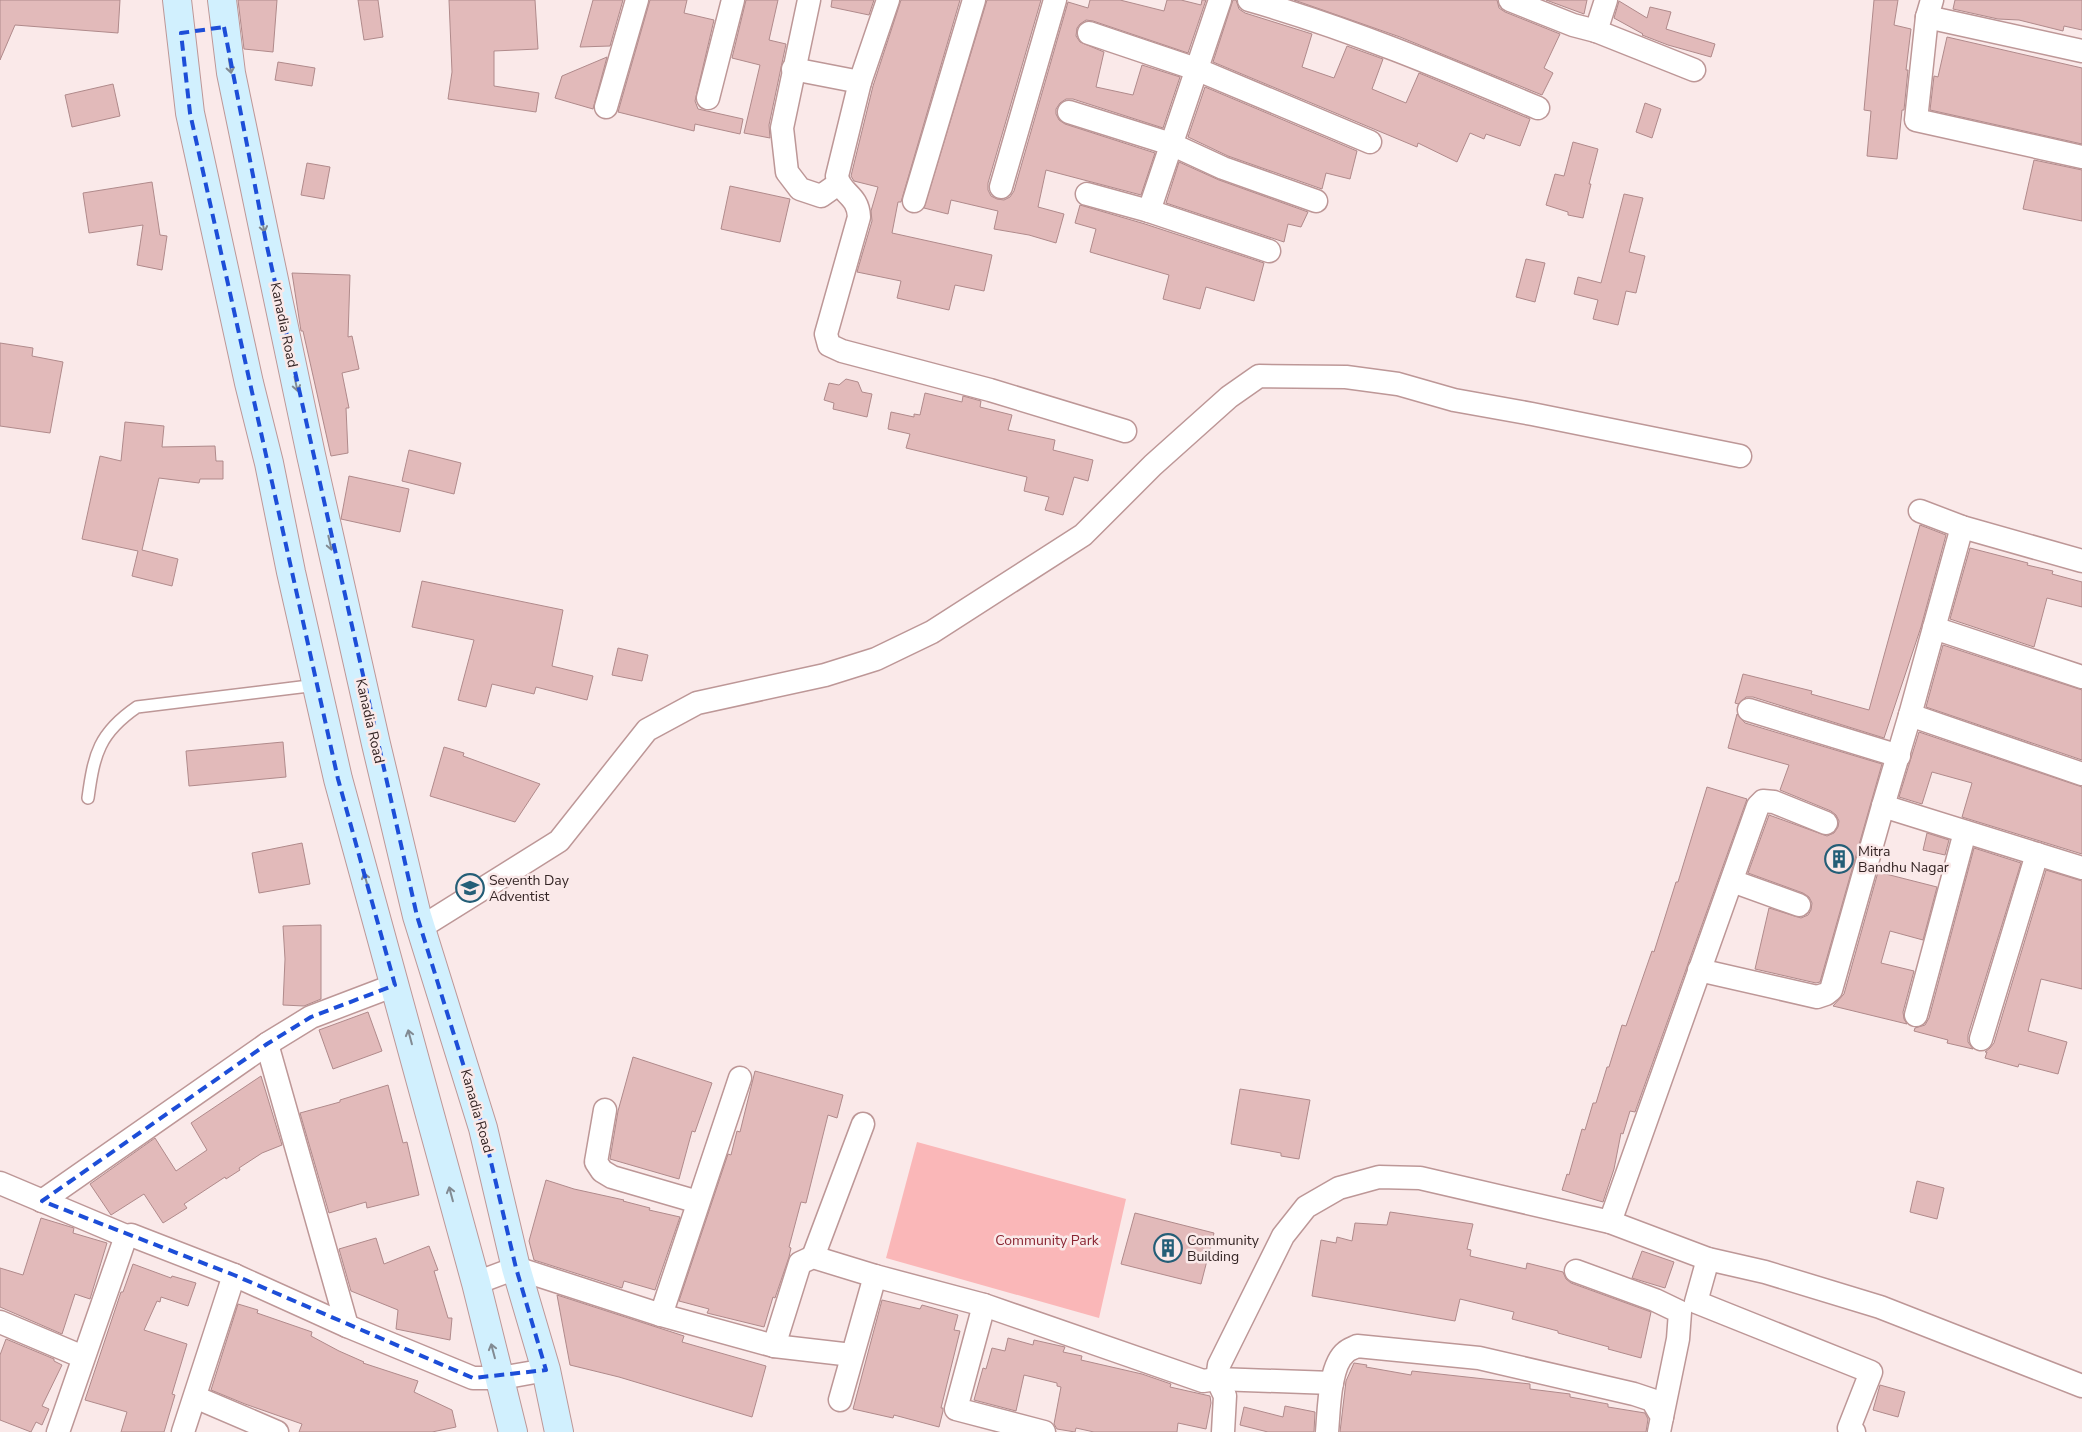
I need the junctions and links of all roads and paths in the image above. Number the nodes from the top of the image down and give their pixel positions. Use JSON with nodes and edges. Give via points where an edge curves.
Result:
{"nodes":[{"id":1,"x":177,"y":0,"type":"edge"},
{"id":2,"x":222,"y":0,"type":"edge"},
{"id":3,"x":637,"y":0,"type":"edge"},
{"id":4,"x":733,"y":0,"type":"edge"},
{"id":5,"x":809,"y":0,"type":"edge"},
{"id":6,"x":888,"y":0,"type":"edge"},
{"id":7,"x":974,"y":0,"type":"edge"},
{"id":8,"x":1055,"y":0,"type":"edge"},
{"id":9,"x":1220,"y":0,"type":"edge"},
{"id":10,"x":1249,"y":0,"type":"edge"},
{"id":11,"x":1510,"y":0,"type":"edge"},
{"id":12,"x":1606,"y":0,"type":"edge"},
{"id":13,"x":1929,"y":9,"type":"edge"},
{"id":14,"x":224,"y":27,"type":"junction"},
{"id":15,"x":1596,"y":31,"type":"junction"},
{"id":16,"x":181,"y":33,"type":"junction"},
{"id":17,"x":1090,"y":33,"type":"dead end"},
{"id":18,"x":2082,"y":51,"type":"edge"},
{"id":19,"x":793,"y":69,"type":"junction"},
{"id":20,"x":1196,"y":69,"type":"junction"},
{"id":21,"x":1694,"y":70,"type":"dead end"},
{"id":22,"x":860,"y":82,"type":"junction"},
{"id":23,"x":708,"y":98,"type":"dead end"},
{"id":24,"x":606,"y":108,"type":"dead end"},
{"id":25,"x":1538,"y":108,"type":"dead end"},
{"id":26,"x":1068,"y":112,"type":"dead end"},
{"id":27,"x":1370,"y":142,"type":"dead end"},
{"id":28,"x":1171,"y":144,"type":"junction"},
{"id":29,"x":2082,"y":157,"type":"edge"},
{"id":30,"x":838,"y":184,"type":"junction"},
{"id":31,"x":1001,"y":187,"type":"dead end"},
{"id":32,"x":1087,"y":194,"type":"dead end"},
{"id":33,"x":914,"y":201,"type":"dead end"},
{"id":34,"x":1316,"y":201,"type":"dead end"},
{"id":35,"x":1149,"y":211,"type":"junction"},
{"id":36,"x":1269,"y":251,"type":"dead end"},
{"id":37,"x":1125,"y":432,"type":"dead end"},
{"id":38,"x":311,"y":455,"type":"junction"},
{"id":39,"x":1740,"y":456,"type":"dead end"},
{"id":40,"x":270,"y":463,"type":"junction"},
{"id":41,"x":1920,"y":511,"type":"dead end"},
{"id":42,"x":1962,"y":527,"type":"junction"},
{"id":43,"x":2082,"y":561,"type":"edge"},
{"id":44,"x":1934,"y":628,"type":"junction"},
{"id":45,"x":2082,"y":677,"type":"edge"},
{"id":46,"x":317,"y":686,"type":"junction"},
{"id":47,"x":1749,"y":710,"type":"dead end"},
{"id":48,"x":1910,"y":715,"type":"junction"},
{"id":49,"x":1899,"y":756,"type":"junction"},
{"id":50,"x":2082,"y":774,"type":"edge"},
{"id":51,"x":88,"y":798,"type":"dead end"},
{"id":52,"x":1883,"y":806,"type":"junction"},
{"id":53,"x":1826,"y":823,"type":"dead end"},
{"id":54,"x":1966,"y":832,"type":"junction"},
{"id":55,"x":2037,"y":854,"type":"junction"},
{"id":56,"x":2082,"y":868,"type":"edge"},
{"id":57,"x":1732,"y":881,"type":"junction"},
{"id":58,"x":1799,"y":905,"type":"dead end"},
{"id":59,"x":420,"y":928,"type":"junction"},
{"id":60,"x":1699,"y":970,"type":"junction"},
{"id":61,"x":395,"y":985,"type":"junction"},
{"id":62,"x":1916,"y":1015,"type":"dead end"},
{"id":63,"x":1981,"y":1039,"type":"dead end"},
{"id":64,"x":266,"y":1044,"type":"junction"},
{"id":65,"x":740,"y":1078,"type":"dead end"},
{"id":66,"x":605,"y":1110,"type":"dead end"},
{"id":67,"x":863,"y":1124,"type":"dead end"},
{"id":68,"x":0,"y":1183,"type":"edge"},
{"id":69,"x":42,"y":1201,"type":"junction"},
{"id":70,"x":698,"y":1202,"type":"junction"},
{"id":71,"x":1610,"y":1222,"type":"junction"},
{"id":72,"x":126,"y":1236,"type":"junction"},
{"id":73,"x":813,"y":1257,"type":"junction"},
{"id":74,"x":1708,"y":1259,"type":"junction"},
{"id":75,"x":516,"y":1268,"type":"junction"},
{"id":76,"x":1576,"y":1271,"type":"dead end"},
{"id":77,"x":234,"y":1275,"type":"junction"},
{"id":78,"x":875,"y":1276,"type":"junction"},
{"id":79,"x":476,"y":1283,"type":"junction"},
{"id":80,"x":984,"y":1305,"type":"junction"},
{"id":81,"x":662,"y":1315,"type":"junction"},
{"id":82,"x":0,"y":1322,"type":"edge"},
{"id":83,"x":347,"y":1326,"type":"junction"},
{"id":84,"x":774,"y":1346,"type":"junction"},
{"id":85,"x":852,"y":1355,"type":"junction"},
{"id":86,"x":83,"y":1357,"type":"junction"},
{"id":87,"x":546,"y":1370,"type":"junction"},
{"id":88,"x":501,"y":1378,"type":"junction"},
{"id":89,"x":1217,"y":1379,"type":"junction"},
{"id":90,"x":1332,"y":1383,"type":"junction"},
{"id":91,"x":2082,"y":1386,"type":"edge"},
{"id":92,"x":195,"y":1397,"type":"junction"},
{"id":93,"x":840,"y":1400,"type":"dead end"},
{"id":94,"x":1660,"y":1424,"type":"edge"},
{"id":95,"x":58,"y":1432,"type":"edge"},
{"id":96,"x":184,"y":1432,"type":"edge"},
{"id":97,"x":277,"y":1432,"type":"edge"},
{"id":98,"x":513,"y":1432,"type":"edge"},
{"id":99,"x":559,"y":1432,"type":"edge"},
{"id":100,"x":1044,"y":1432,"type":"edge"},
{"id":101,"x":1224,"y":1432,"type":"edge"},
{"id":102,"x":1327,"y":1432,"type":"edge"},
{"id":103,"x":1854,"y":1432,"type":"edge"}],
"edges":[{"from":1,"to":16,"type":"main road"},
{"from":2,"to":14,"type":"main road","name":"Kanadia Road"},
{"from":3,"to":24,"type":"street"},
{"from":4,"to":23,"type":"street"},
{"from":5,"to":19,"type":"street"},
{"from":6,"to":22,"type":"street"},
{"from":7,"to":33,"type":"street"},
{"from":8,"to":31,"type":"street"},
{"from":9,"to":20,"type":"street"},
{"from":10,"to":25,"type":"street","via":[[1398,50]]},
{"from":11,"to":15,"type":"street"},
{"from":12,"to":15,"type":"street"},
{"from":13,"to":18,"type":"street"},
{"from":13,"to":29,"type":"street","via":[[1916,120]]},
{"from":14,"to":16,"type":"main road"},
{"from":14,"to":38,"type":"main road","name":"Kanadia Road","one_way":true},
{"from":15,"to":21,"type":"street"},
{"from":16,"to":40,"type":"main road","via":[[190,113]]},
{"from":17,"to":20,"type":"street"},
{"from":19,"to":22,"type":"street"},
{"from":19,"to":30,"type":"street","via":[[782,128],[787,172],[800,188],[821,196]]},
{"from":20,"to":27,"type":"street"},
{"from":20,"to":28,"type":"street"},
{"from":22,"to":30,"type":"street","via":[[837,176]]},
{"from":26,"to":28,"type":"street"},
{"from":28,"to":34,"type":"street","via":[[1224,168]]},
{"from":28,"to":35,"type":"street"},
{"from":30,"to":37,"type":"street","via":[[855,201],[859,217],[826,334],[829,345]]},
{"from":32,"to":35,"type":"street"},
{"from":35,"to":36,"type":"street"},
{"from":38,"to":40,"type":"main road"},
{"from":38,"to":59,"type":"main road","name":"Kanadia Road","one_way":true},
{"from":39,"to":59,"type":"street","via":[[1454,400],[1398,384],[1346,377],[1259,376],[1229,397],[1153,465],[1083,535],[932,632],[876,659],[825,675],[697,703],[647,730],[559,841]]},
{"from":40,"to":46,"type":"main road"},
{"from":41,"to":42,"type":"street"},
{"from":42,"to":43,"type":"street"},
{"from":42,"to":44,"type":"street"},
{"from":44,"to":45,"type":"street"},
{"from":44,"to":48,"type":"street"},
{"from":46,"to":51,"type":"lane","via":[[137,707],[118,719],[100,743]]},
{"from":61,"to":46,"type":"main road","one_way":true,"via":[[338,779]]},
{"from":47,"to":49,"type":"street"},
{"from":48,"to":49,"type":"street"},
{"from":48,"to":50,"type":"street"},
{"from":49,"to":52,"type":"street"},
{"from":52,"to":54,"type":"street"},
{"from":52,"to":60,"type":"street","via":[[1831,990],[1817,997]]},
{"from":53,"to":57,"type":"street","via":[[1774,802],[1763,801],[1758,806]]},
{"from":54,"to":55,"type":"street"},
{"from":54,"to":62,"type":"street"},
{"from":55,"to":56,"type":"street"},
{"from":55,"to":63,"type":"street"},
{"from":57,"to":58,"type":"street"},
{"from":57,"to":60,"type":"street"},
{"from":59,"to":75,"type":"main road","name":"Kanadia Road","via":[[483,1128]]},
{"from":60,"to":71,"type":"street"},
{"from":61,"to":64,"type":"street","via":[[311,1017]]},
{"from":79,"to":61,"type":"main road","one_way":true},
{"from":64,"to":69,"type":"street"},
{"from":64,"to":83,"type":"street"},
{"from":65,"to":70,"type":"street"},
{"from":66,"to":70,"type":"street","via":[[596,1162],[602,1171],[612,1177]]},
{"from":67,"to":73,"type":"street"},
{"from":68,"to":69,"type":"street"},
{"from":69,"to":72,"type":"street"},
{"from":70,"to":81,"type":"street"},
{"from":71,"to":74,"type":"street"},
{"from":71,"to":89,"type":"street","via":[[1420,1178],[1379,1177],[1339,1188],[1306,1207],[1283,1236],[1226,1350]]},
{"from":72,"to":77,"type":"street","via":[[131,1235]]},
{"from":72,"to":86,"type":"street"},
{"from":73,"to":78,"type":"street"},
{"from":73,"to":84,"type":"street","via":[[800,1263]]},
{"from":74,"to":91,"type":"street","via":[[1765,1272],[1880,1307]]},
{"from":74,"to":103,"type":"street","via":[[1696,1302],[1871,1372],[1848,1428]]},
{"from":75,"to":79,"type":"street"},
{"from":75,"to":81,"type":"street"},
{"from":75,"to":87,"type":"main road","name":"Kanadia Road"},
{"from":76,"to":94,"type":"street","via":[[1680,1312],[1678,1339]]},
{"from":77,"to":83,"type":"street"},
{"from":77,"to":92,"type":"street"},
{"from":78,"to":80,"type":"street"},
{"from":78,"to":85,"type":"street"},
{"from":88,"to":79,"type":"main road","one_way":true},
{"from":80,"to":89,"type":"street","via":[[1203,1381]]},
{"from":80,"to":100,"type":"street","via":[[956,1409]]},
{"from":81,"to":84,"type":"street"},
{"from":82,"to":86,"type":"street"},
{"from":83,"to":88,"type":"street","via":[[473,1378]]},
{"from":84,"to":85,"type":"street"},
{"from":85,"to":93,"type":"street"},
{"from":86,"to":95,"type":"street"},
{"from":87,"to":88,"type":"street"},
{"from":87,"to":99,"type":"main road","name":"Kanadia Road"},
{"from":88,"to":98,"type":"main road"},
{"from":89,"to":90,"type":"street"},
{"from":89,"to":101,"type":"street","via":[[1225,1396]]},
{"from":90,"to":94,"type":"street","via":[[1339,1359],[1357,1346],[1479,1358],[1652,1400]]},
{"from":90,"to":102,"type":"street"},
{"from":92,"to":96,"type":"street"},
{"from":92,"to":97,"type":"street"}]}
